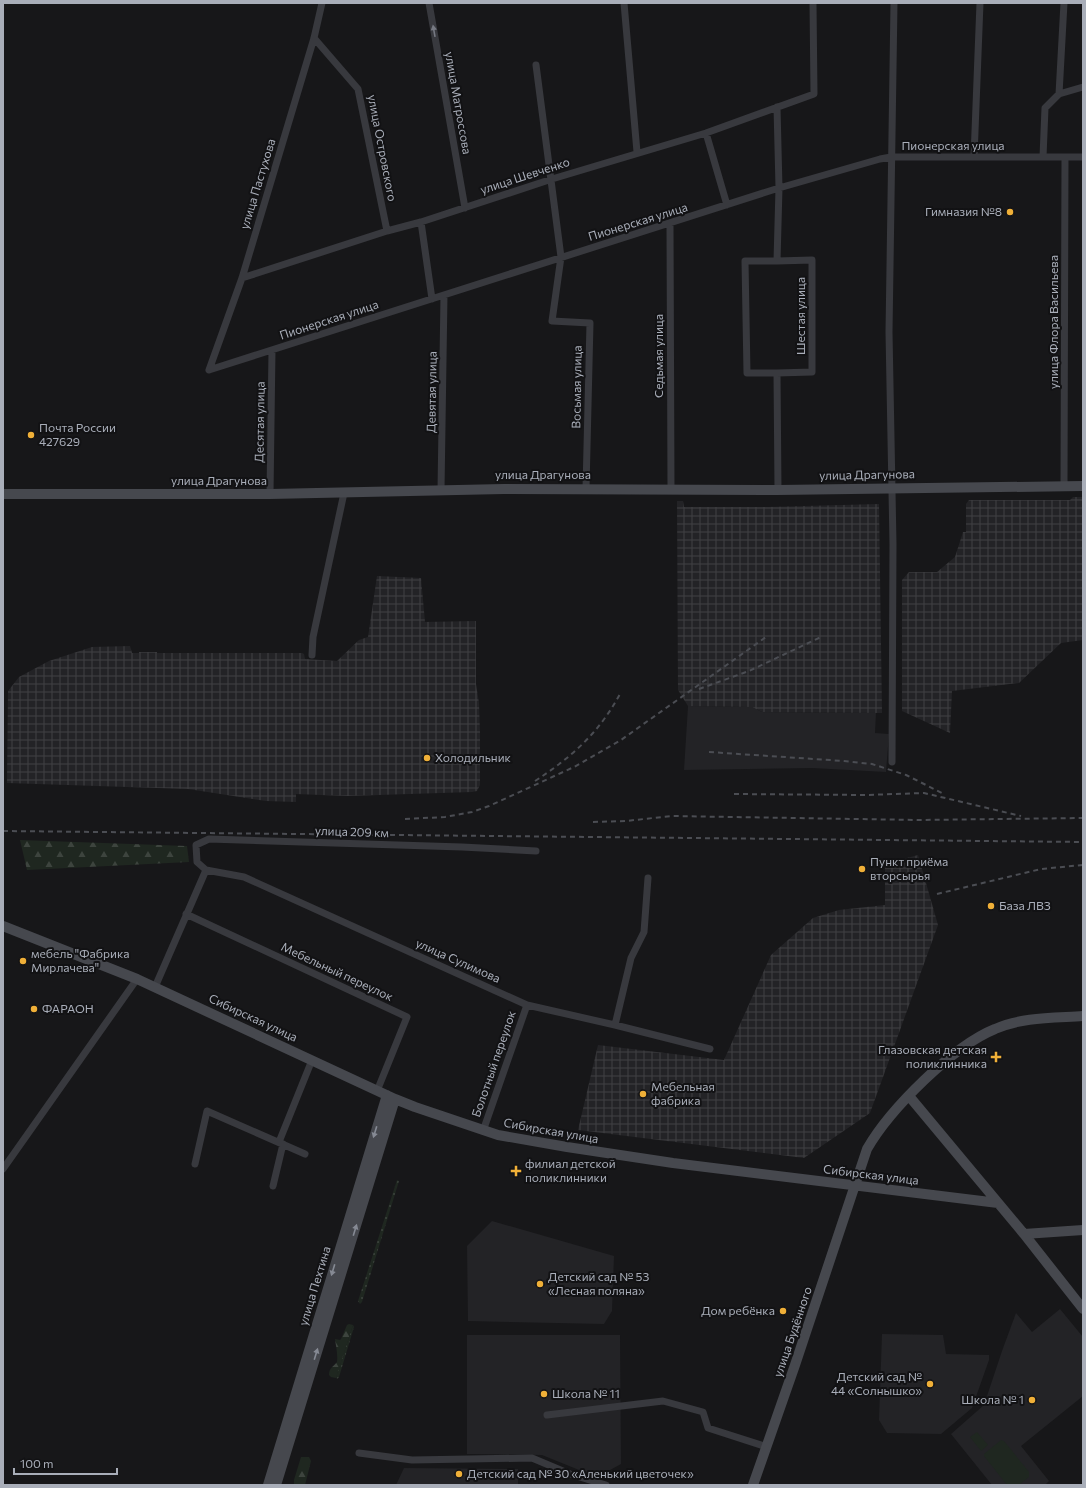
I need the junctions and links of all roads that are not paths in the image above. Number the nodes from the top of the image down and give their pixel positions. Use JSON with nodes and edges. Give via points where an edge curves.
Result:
{"nodes":[{"id":1,"x":322,"y":3,"type":"edge"},
{"id":2,"x":429,"y":3,"type":"edge"},
{"id":3,"x":624,"y":3,"type":"edge"},
{"id":4,"x":813,"y":3,"type":"edge"},
{"id":5,"x":894,"y":3,"type":"edge"},
{"id":6,"x":980,"y":3,"type":"edge"},
{"id":7,"x":1064,"y":3,"type":"edge"},
{"id":8,"x":314,"y":38,"type":"junction"},
{"id":9,"x":536,"y":65,"type":"dead end"},
{"id":10,"x":1083,"y":87,"type":"edge"},
{"id":11,"x":1059,"y":94,"type":"junction"},
{"id":12,"x":777,"y":107,"type":"junction"},
{"id":13,"x":706,"y":133,"type":"junction"},
{"id":14,"x":637,"y":152,"type":"junction"},
{"id":15,"x":890,"y":157,"type":"junction"},
{"id":16,"x":974,"y":157,"type":"junction"},
{"id":17,"x":1043,"y":157,"type":"junction"},
{"id":18,"x":1065,"y":157,"type":"junction"},
{"id":19,"x":1083,"y":157,"type":"edge"},
{"id":20,"x":552,"y":179,"type":"junction"},
{"id":21,"x":779,"y":188,"type":"junction"},
{"id":22,"x":727,"y":205,"type":"junction"},
{"id":23,"x":465,"y":208,"type":"junction"},
{"id":24,"x":421,"y":222,"type":"junction"},
{"id":25,"x":670,"y":224,"type":"junction"},
{"id":26,"x":387,"y":232,"type":"junction"},
{"id":27,"x":561,"y":257,"type":"junction"},
{"id":28,"x":777,"y":261,"type":"junction"},
{"id":29,"x":242,"y":278,"type":"junction"},
{"id":30,"x":444,"y":295,"type":"junction"},
{"id":31,"x":432,"y":299,"type":"junction"},
{"id":32,"x":272,"y":350,"type":"junction"},
{"id":33,"x":209,"y":370,"type":"joint"},
{"id":34,"x":778,"y":373,"type":"junction"},
{"id":35,"x":1064,"y":486,"type":"junction"},
{"id":36,"x":1083,"y":486,"type":"edge"},
{"id":37,"x":586,"y":488,"type":"junction"},
{"id":38,"x":671,"y":488,"type":"junction"},
{"id":39,"x":892,"y":488,"type":"junction"},
{"id":40,"x":442,"y":490,"type":"junction"},
{"id":41,"x":778,"y":490,"type":"junction"},
{"id":42,"x":344,"y":493,"type":"junction"},
{"id":43,"x":3,"y":494,"type":"edge"},
{"id":44,"x":270,"y":494,"type":"junction"},
{"id":45,"x":312,"y":655,"type":"dead end"},
{"id":46,"x":892,"y":762,"type":"dead end"},
{"id":47,"x":536,"y":851,"type":"dead end"},
{"id":48,"x":206,"y":870,"type":"junction"},
{"id":49,"x":648,"y":878,"type":"dead end"},
{"id":50,"x":186,"y":914,"type":"junction"},
{"id":51,"x":3,"y":926,"type":"edge"},
{"id":52,"x":137,"y":979,"type":"junction"},
{"id":53,"x":155,"y":987,"type":"junction"},
{"id":54,"x":527,"y":1005,"type":"junction"},
{"id":55,"x":1083,"y":1016,"type":"edge"},
{"id":56,"x":615,"y":1025,"type":"junction"},
{"id":57,"x":710,"y":1049,"type":"dead end"},
{"id":58,"x":312,"y":1060,"type":"junction"},
{"id":59,"x":386,"y":1095,"type":"junction"},
{"id":60,"x":909,"y":1096,"type":"junction"},
{"id":61,"x":482,"y":1130,"type":"junction"},
{"id":62,"x":281,"y":1143,"type":"junction"},
{"id":63,"x":305,"y":1154,"type":"dead end"},
{"id":64,"x":195,"y":1164,"type":"dead end"},
{"id":65,"x":3,"y":1169,"type":"edge"},
{"id":66,"x":273,"y":1186,"type":"dead end"},
{"id":67,"x":856,"y":1186,"type":"junction"},
{"id":68,"x":998,"y":1202,"type":"junction"},
{"id":69,"x":1083,"y":1230,"type":"edge"},
{"id":70,"x":1024,"y":1234,"type":"junction"},
{"id":71,"x":1083,"y":1309,"type":"edge"},
{"id":72,"x":547,"y":1415,"type":"dead end"},
{"id":73,"x":767,"y":1447,"type":"junction"},
{"id":74,"x":359,"y":1453,"type":"dead end"},
{"id":75,"x":268,"y":1485,"type":"edge"},
{"id":76,"x":276,"y":1485,"type":"edge"},
{"id":77,"x":606,"y":1485,"type":"edge"},
{"id":78,"x":753,"y":1485,"type":"edge"}],
"edges":[{"from":1,"to":8,"type":"street","name":"улица Пастухова"},
{"from":23,"to":2,"type":"street","name":"улица Матроссова","one_way":true},
{"from":3,"to":14,"type":"street"},
{"from":4,"to":12,"type":"street","name":"улица Шевченко","via":[[814,94]]},
{"from":5,"to":15,"type":"street"},
{"from":6,"to":16,"type":"street"},
{"from":7,"to":11,"type":"street"},
{"from":8,"to":26,"type":"street","name":"улица Островского","via":[[358,89]]},
{"from":8,"to":29,"type":"street","name":"улица Пастухова"},
{"from":9,"to":20,"type":"street"},
{"from":10,"to":11,"type":"street"},
{"from":11,"to":17,"type":"street","via":[[1045,108]]},
{"from":12,"to":13,"type":"street","name":"улица Шевченко"},
{"from":12,"to":21,"type":"street"},
{"from":13,"to":14,"type":"street","name":"улица Шевченко"},
{"from":13,"to":22,"type":"street"},
{"from":14,"to":20,"type":"street","name":"улица Шевченко"},
{"from":15,"to":16,"type":"street","name":"Пионерская улица"},
{"from":15,"to":21,"type":"street","name":"Пионерская улица"},
{"from":15,"to":39,"type":"street","via":[[889,332]]},
{"from":16,"to":17,"type":"street","name":"Пионерская улица"},
{"from":17,"to":18,"type":"street","name":"Пионерская улица"},
{"from":18,"to":19,"type":"street","name":"Пионерская улица"},
{"from":18,"to":35,"type":"street","name":"улица Флора Васильева"},
{"from":20,"to":23,"type":"street","name":"улица Шевченко"},
{"from":20,"to":27,"type":"street"},
{"from":21,"to":22,"type":"street","name":"Пионерская улица"},
{"from":21,"to":28,"type":"street"},
{"from":22,"to":25,"type":"street","name":"Пионерская улица"},
{"from":23,"to":24,"type":"street","name":"улица Шевченко"},
{"from":24,"to":26,"type":"street","name":"улица Шевченко"},
{"from":24,"to":31,"type":"street"},
{"from":25,"to":27,"type":"street","name":"Пионерская улица"},
{"from":25,"to":38,"type":"street","name":"Седьмая улица"},
{"from":26,"to":29,"type":"street","name":"улица Шевченко"},
{"from":27,"to":30,"type":"street","name":"Пионерская улица"},
{"from":27,"to":37,"type":"street","name":"Восьмая улица","via":[[552,321],[590,323]]},
{"from":28,"to":34,"type":"street","name":"Шестая улица","via":[[744,261],[747,373]]},
{"from":28,"to":34,"type":"street","name":"Шестая улица","via":[[812,260],[812,372]]},
{"from":29,"to":33,"type":"street","name":"улица Пастухова"},
{"from":30,"to":31,"type":"street","name":"Пионерская улица"},
{"from":30,"to":40,"type":"street","name":"Девятая улица"},
{"from":31,"to":32,"type":"street","name":"Пионерская улица"},
{"from":32,"to":33,"type":"street","name":"Пионерская улица"},
{"from":32,"to":44,"type":"street","name":"Десятая улица"},
{"from":34,"to":41,"type":"street"},
{"from":35,"to":36,"type":"main road","name":"улица Драгунова"},
{"from":35,"to":39,"type":"main road","name":"улица Драгунова"},
{"from":37,"to":38,"type":"main road","name":"улица Драгунова"},
{"from":37,"to":40,"type":"main road","name":"улица Драгунова"},
{"from":38,"to":41,"type":"main road","name":"улица Драгунова"},
{"from":39,"to":41,"type":"main road","name":"улица Драгунова"},
{"from":39,"to":46,"type":"street"},
{"from":40,"to":42,"type":"main road","name":"улица Драгунова"},
{"from":42,"to":44,"type":"main road","name":"улица Драгунова"},
{"from":42,"to":45,"type":"street","via":[[313,637]]},
{"from":43,"to":44,"type":"main road","name":"улица Драгунова"},
{"from":47,"to":48,"type":"street","name":"улица 209 км","via":[[209,839],[196,845],[197,862]]},
{"from":48,"to":50,"type":"street"},
{"from":48,"to":54,"type":"street","name":"улица Сулимова","via":[[244,877]]},
{"from":49,"to":56,"type":"street","via":[[644,932],[631,958]]},
{"from":50,"to":53,"type":"street"},
{"from":50,"to":59,"type":"street","name":"Мебельный переулок","via":[[407,1017]]},
{"from":51,"to":52,"type":"main road","name":"Сибирская улица"},
{"from":52,"to":53,"type":"main road","name":"Сибирская улица"},
{"from":52,"to":65,"type":"street"},
{"from":53,"to":58,"type":"main road","name":"Сибирская улица"},
{"from":54,"to":56,"type":"street","name":"улица Сулимова"},
{"from":54,"to":61,"type":"street","name":"Болотный переулок"},
{"from":55,"to":60,"type":"main road","via":[[1027,1021],[996,1028],[958,1051]]},
{"from":56,"to":57,"type":"street","name":"улица Сулимова"},
{"from":58,"to":59,"type":"main road","name":"Сибирская улица"},
{"from":58,"to":62,"type":"street"},
{"from":59,"to":61,"type":"main road","name":"Сибирская улица"},
{"from":59,"to":75,"type":"main road","name":"улица Пехтина","one_way":true},
{"from":76,"to":59,"type":"main road","name":"улица Пехтина","one_way":true},
{"from":60,"to":67,"type":"main road","via":[[867,1149]]},
{"from":60,"to":68,"type":"main road"},
{"from":61,"to":67,"type":"main road","name":"Сибирская улица","via":[[567,1147],[673,1163]]},
{"from":62,"to":63,"type":"street"},
{"from":62,"to":64,"type":"street","via":[[207,1111]]},
{"from":62,"to":66,"type":"street"},
{"from":67,"to":68,"type":"main road","name":"Сибирская улица"},
{"from":67,"to":73,"type":"main road","name":"улица Будённого"},
{"from":68,"to":70,"type":"main road"},
{"from":69,"to":70,"type":"main road"},
{"from":70,"to":71,"type":"main road"},
{"from":72,"to":73,"type":"street","via":[[663,1401],[703,1412],[708,1428]]},
{"from":73,"to":78,"type":"main road","name":"улица Будённого"},
{"from":74,"to":77,"type":"street","via":[[412,1460],[532,1458],[570,1474]]}]}
